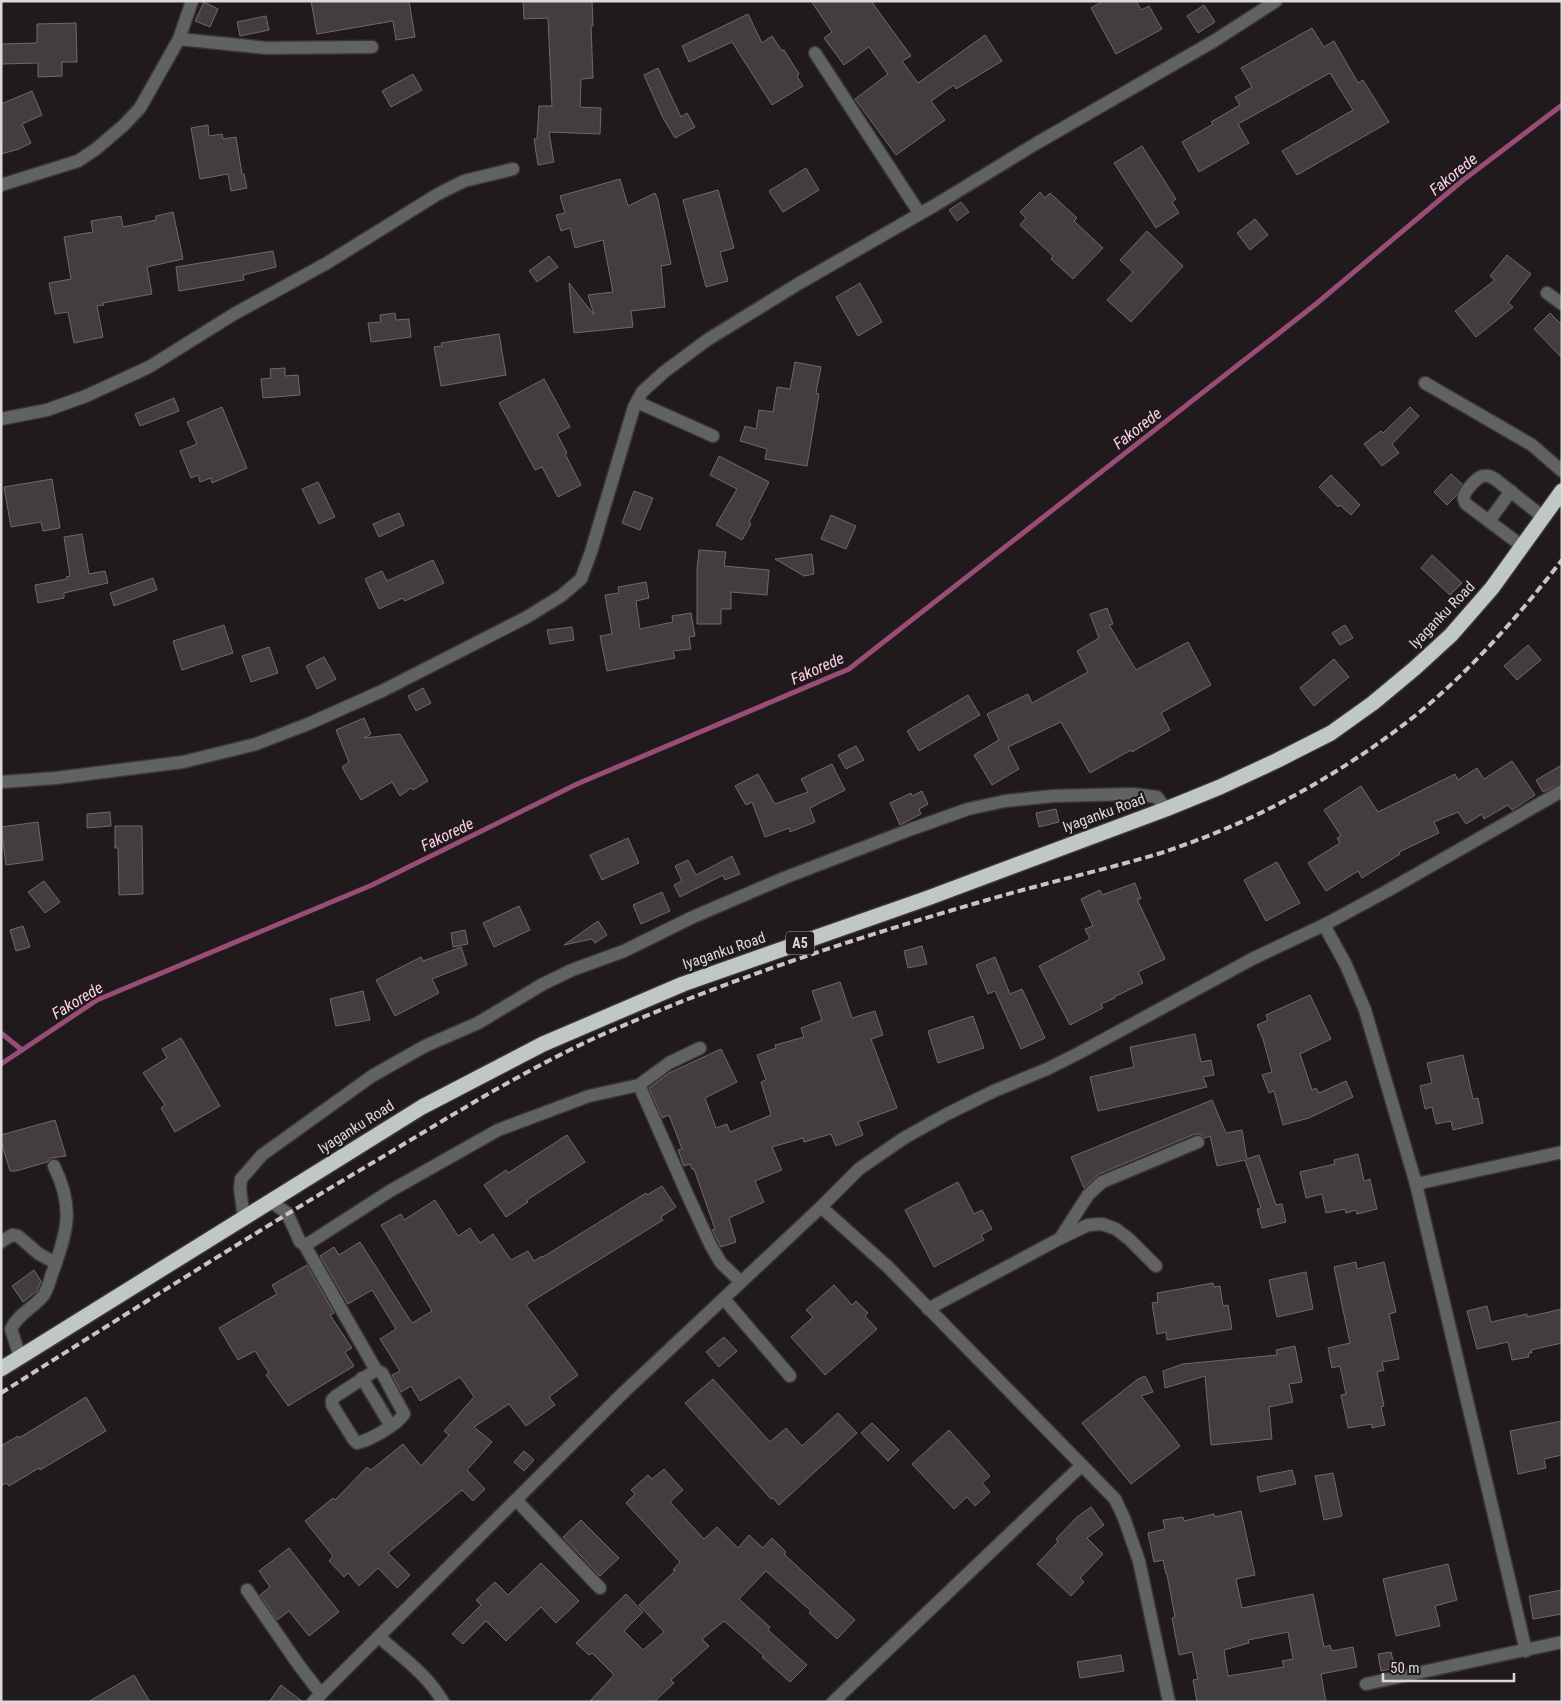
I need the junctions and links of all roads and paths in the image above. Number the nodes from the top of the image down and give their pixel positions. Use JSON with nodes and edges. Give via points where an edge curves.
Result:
{"nodes":[{"id":1,"x":192,"y":1,"type":"edge"},
{"id":2,"x":1276,"y":1,"type":"edge"},
{"id":3,"x":179,"y":39,"type":"junction"},
{"id":4,"x":372,"y":47,"type":"dead end"},
{"id":5,"x":815,"y":53,"type":"dead end"},
{"id":6,"x":514,"y":169,"type":"dead end"},
{"id":7,"x":1,"y":185,"type":"edge"},
{"id":8,"x":920,"y":214,"type":"junction"},
{"id":9,"x":1547,"y":294,"type":"dead end"},
{"id":10,"x":1562,"y":304,"type":"edge"},
{"id":11,"x":1425,"y":383,"type":"dead end"},
{"id":12,"x":637,"y":402,"type":"junction"},
{"id":13,"x":1,"y":419,"type":"edge"},
{"id":14,"x":713,"y":436,"type":"dead end"},
{"id":15,"x":1562,"y":471,"type":"edge"},
{"id":16,"x":1562,"y":490,"type":"edge"},
{"id":17,"x":1511,"y":491,"type":"junction"},
{"id":18,"x":1543,"y":517,"type":"junction"},
{"id":19,"x":1489,"y":521,"type":"junction"},
{"id":20,"x":1522,"y":546,"type":"junction"},
{"id":21,"x":1,"y":782,"type":"edge"},
{"id":22,"x":1562,"y":791,"type":"edge"},
{"id":23,"x":1166,"y":809,"type":"junction"},
{"id":24,"x":1324,"y":925,"type":"junction"},
{"id":25,"x":700,"y":1048,"type":"dead end"},
{"id":26,"x":639,"y":1085,"type":"junction"},
{"id":27,"x":1198,"y":1142,"type":"dead end"},
{"id":28,"x":1562,"y":1152,"type":"edge"},
{"id":29,"x":54,"y":1166,"type":"dead end"},
{"id":30,"x":1416,"y":1184,"type":"junction"},
{"id":31,"x":270,"y":1201,"type":"junction"},
{"id":32,"x":821,"y":1207,"type":"junction"},
{"id":33,"x":244,"y":1218,"type":"junction"},
{"id":34,"x":1061,"y":1238,"type":"junction"},
{"id":35,"x":1,"y":1242,"type":"edge"},
{"id":36,"x":304,"y":1244,"type":"junction"},
{"id":37,"x":56,"y":1263,"type":"junction"},
{"id":38,"x":1156,"y":1266,"type":"dead end"},
{"id":39,"x":742,"y":1282,"type":"junction"},
{"id":40,"x":724,"y":1299,"type":"junction"},
{"id":41,"x":928,"y":1309,"type":"junction"},
{"id":42,"x":20,"y":1357,"type":"junction"},
{"id":43,"x":1,"y":1369,"type":"edge"},
{"id":44,"x":376,"y":1370,"type":"junction"},
{"id":45,"x":790,"y":1376,"type":"dead end"},
{"id":46,"x":362,"y":1378,"type":"junction"},
{"id":47,"x":391,"y":1426,"type":"junction"},
{"id":48,"x":1082,"y":1465,"type":"junction"},
{"id":49,"x":516,"y":1500,"type":"junction"},
{"id":50,"x":600,"y":1588,"type":"dead end"},
{"id":51,"x":247,"y":1590,"type":"dead end"},
{"id":52,"x":379,"y":1637,"type":"junction"},
{"id":53,"x":1562,"y":1642,"type":"edge"},
{"id":54,"x":1526,"y":1651,"type":"junction"},
{"id":55,"x":1366,"y":1684,"type":"dead end"},
{"id":56,"x":317,"y":1698,"type":"edge"},
{"id":57,"x":443,"y":1702,"type":"edge"},
{"id":58,"x":833,"y":1702,"type":"edge"},
{"id":59,"x":1169,"y":1702,"type":"edge"}],
"edges":[{"from":1,"to":3,"type":"street"},
{"from":2,"to":8,"type":"street"},
{"from":3,"to":4,"type":"street","via":[[267,48]]},
{"from":3,"to":7,"type":"street","via":[[140,108],[96,149],[78,161]]},
{"from":5,"to":8,"type":"street"},
{"from":6,"to":13,"type":"street","via":[[464,181],[438,194],[328,263],[234,314],[149,367],[47,410]]},
{"from":8,"to":12,"type":"street","via":[[707,340],[664,372],[642,392]]},
{"from":9,"to":10,"type":"street"},
{"from":11,"to":15,"type":"street","via":[[1532,445]]},
{"from":12,"to":14,"type":"street"},
{"from":12,"to":21,"type":"street","via":[[581,579],[536,612],[382,691],[256,744],[183,762]]},
{"from":16,"to":18,"type":"highway","name":"Iyaganku Road","number":"A5"},
{"from":17,"to":18,"type":"street"},
{"from":17,"to":19,"type":"street"},
{"from":17,"to":19,"type":"street","via":[[1495,479],[1484,476],[1464,494],[1466,504]]},
{"from":18,"to":20,"type":"highway","name":"Iyaganku Road","number":"A5"},
{"from":19,"to":20,"type":"street"},
{"from":20,"to":23,"type":"highway","name":"Iyaganku Road","number":"A5","via":[[1492,588],[1451,635],[1373,703],[1330,732],[1276,761]]},
{"from":22,"to":24,"type":"street"},
{"from":23,"to":31,"type":"highway","name":"Iyaganku Road","number":"A5","via":[[928,898],[683,984],[602,1018],[543,1044],[422,1107]]},
{"from":23,"to":33,"type":"street","via":[[1157,797],[1133,794],[1052,796],[968,809],[784,878],[624,951],[572,970],[478,1023],[425,1046],[372,1076],[262,1155],[241,1179]]},
{"from":24,"to":30,"type":"street","via":[[1365,1010]]},
{"from":24,"to":32,"type":"street","via":[[1254,958],[1079,1053],[994,1091],[904,1138],[859,1169]]},
{"from":25,"to":26,"type":"street"},
{"from":26,"to":36,"type":"street","via":[[590,1096],[498,1130]]},
{"from":26,"to":39,"type":"street","via":[[712,1246],[721,1262]]},
{"from":27,"to":34,"type":"street","via":[[1102,1182],[1088,1195]]},
{"from":28,"to":30,"type":"street"},
{"from":29,"to":37,"type":"street","via":[[66,1197],[67,1211],[67,1224]]},
{"from":30,"to":54,"type":"street"},
{"from":31,"to":33,"type":"highway","name":"Iyaganku Road","number":"A5"},
{"from":31,"to":36,"type":"street","via":[[287,1214],[297,1238]]},
{"from":32,"to":39,"type":"street"},
{"from":32,"to":41,"type":"street","via":[[888,1267]]},
{"from":33,"to":42,"type":"highway","name":"Iyaganku Road","number":"A5"},
{"from":34,"to":38,"type":"street","via":[[1088,1225],[1102,1224],[1129,1239]]},
{"from":34,"to":41,"type":"street"},
{"from":35,"to":37,"type":"street","via":[[12,1235],[18,1236],[38,1254]]},
{"from":36,"to":44,"type":"street"},
{"from":37,"to":42,"type":"street","via":[[44,1295],[11,1329]]},
{"from":39,"to":40,"type":"street"},
{"from":40,"to":45,"type":"street"},
{"from":40,"to":49,"type":"street","via":[[623,1393]]},
{"from":41,"to":48,"type":"street"},
{"from":42,"to":43,"type":"highway","name":"Iyaganku Road","number":"A5"},
{"from":44,"to":46,"type":"street"},
{"from":44,"to":47,"type":"street","via":[[382,1373],[404,1414]]},
{"from":46,"to":47,"type":"street"},
{"from":46,"to":47,"type":"street","via":[[336,1396],[332,1405],[357,1443]]},
{"from":48,"to":58,"type":"street"},
{"from":48,"to":59,"type":"street","via":[[1115,1499],[1124,1518],[1139,1561]]},
{"from":49,"to":50,"type":"street"},
{"from":49,"to":52,"type":"street"},
{"from":51,"to":56,"type":"street","via":[[298,1664]]},
{"from":52,"to":56,"type":"street"},
{"from":52,"to":57,"type":"street","via":[[418,1670]]},
{"from":53,"to":54,"type":"street"},
{"from":54,"to":55,"type":"street"}]}
